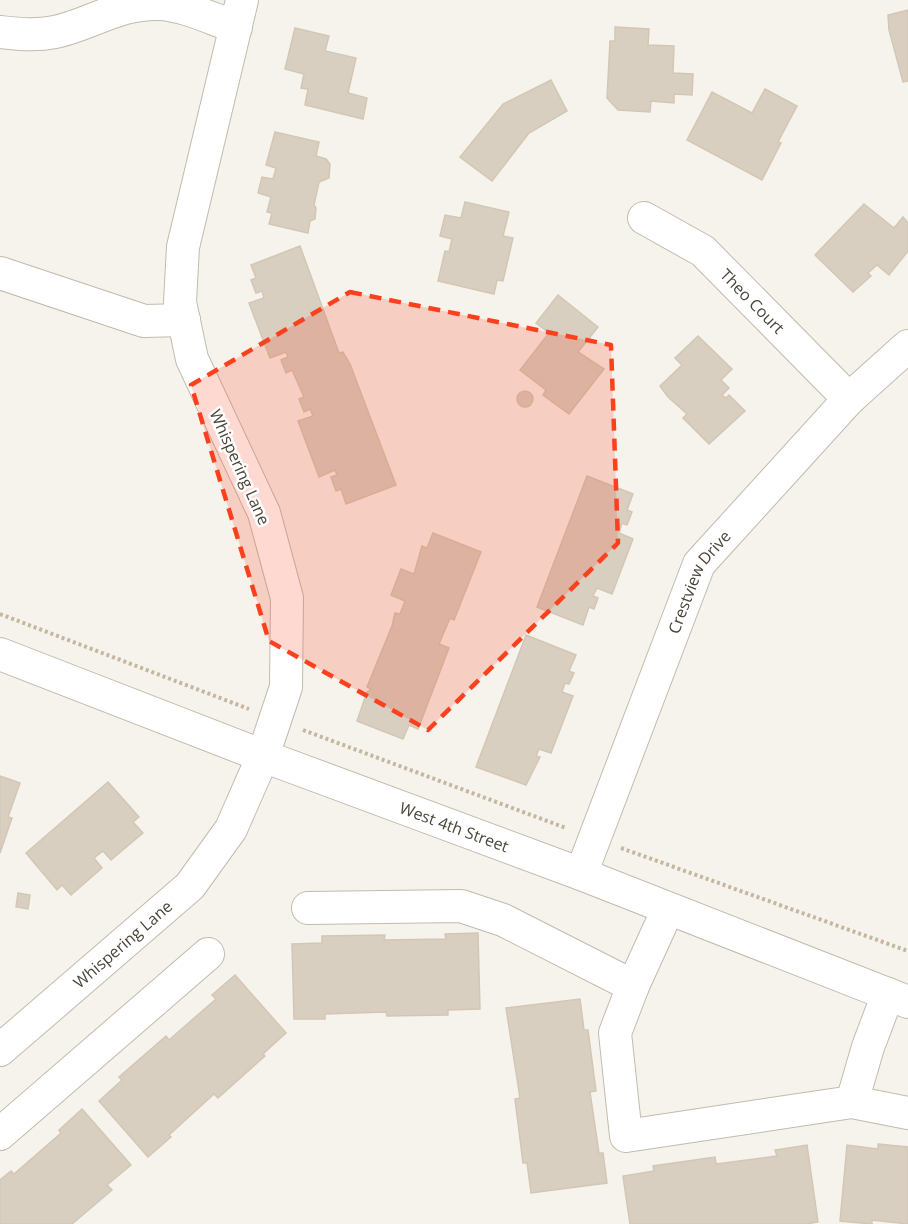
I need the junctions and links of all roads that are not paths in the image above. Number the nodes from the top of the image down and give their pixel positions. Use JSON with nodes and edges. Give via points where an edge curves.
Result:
{"nodes":[{"id":1,"x":239,"y":14,"type":"edge"},
{"id":2,"x":0,"y":32,"type":"edge"},
{"id":3,"x":644,"y":218,"type":"dead end"},
{"id":4,"x":0,"y":273,"type":"edge"},
{"id":5,"x":184,"y":320,"type":"junction"},
{"id":6,"x":908,"y":346,"type":"edge"},
{"id":7,"x":849,"y":399,"type":"junction"},
{"id":8,"x":0,"y":654,"type":"edge"},
{"id":9,"x":263,"y":756,"type":"junction"},
{"id":10,"x":581,"y":874,"type":"junction"},
{"id":11,"x":308,"y":908,"type":"dead end"},
{"id":12,"x":668,"y":909,"type":"junction"},
{"id":13,"x":208,"y":954,"type":"dead end"},
{"id":14,"x":633,"y":986,"type":"junction"},
{"id":15,"x":898,"y":998,"type":"edge"},
{"id":16,"x":0,"y":1050,"type":"edge"},
{"id":17,"x":852,"y":1102,"type":"junction"},
{"id":18,"x":908,"y":1113,"type":"edge"},
{"id":19,"x":0,"y":1134,"type":"edge"}],
"edges":[{"from":1,"to":2,"type":"street","via":[[162,4],[137,5],[56,32],[29,36]]},
{"from":1,"to":5,"type":"street","name":"Whispering Lane","via":[[183,247],[180,302]]},
{"from":3,"to":7,"type":"street","name":"Theo Court","via":[[703,251]]},
{"from":4,"to":5,"type":"street","via":[[144,321]]},
{"from":5,"to":9,"type":"street","name":"Whispering Lane","via":[[192,359],[264,513],[287,598],[286,687]]},
{"from":6,"to":7,"type":"street","name":"Crestview Drive"},
{"from":7,"to":10,"type":"street","name":"Crestview Drive","via":[[699,564]]},
{"from":8,"to":9,"type":"street","name":"West 4th Street"},
{"from":9,"to":10,"type":"street","name":"West 4th Street"},
{"from":9,"to":16,"type":"street","name":"Whispering Lane","via":[[231,829],[190,886]]},
{"from":10,"to":12,"type":"street","name":"West 4th Street"},
{"from":11,"to":14,"type":"street","via":[[460,906],[503,920]]},
{"from":12,"to":14,"type":"street"},
{"from":12,"to":15,"type":"street","name":"West 4th Street"},
{"from":13,"to":19,"type":"street"},
{"from":14,"to":17,"type":"street","via":[[615,1033],[626,1136]]},
{"from":15,"to":17,"type":"street","via":[[868,1047]]},
{"from":17,"to":18,"type":"street"}]}
